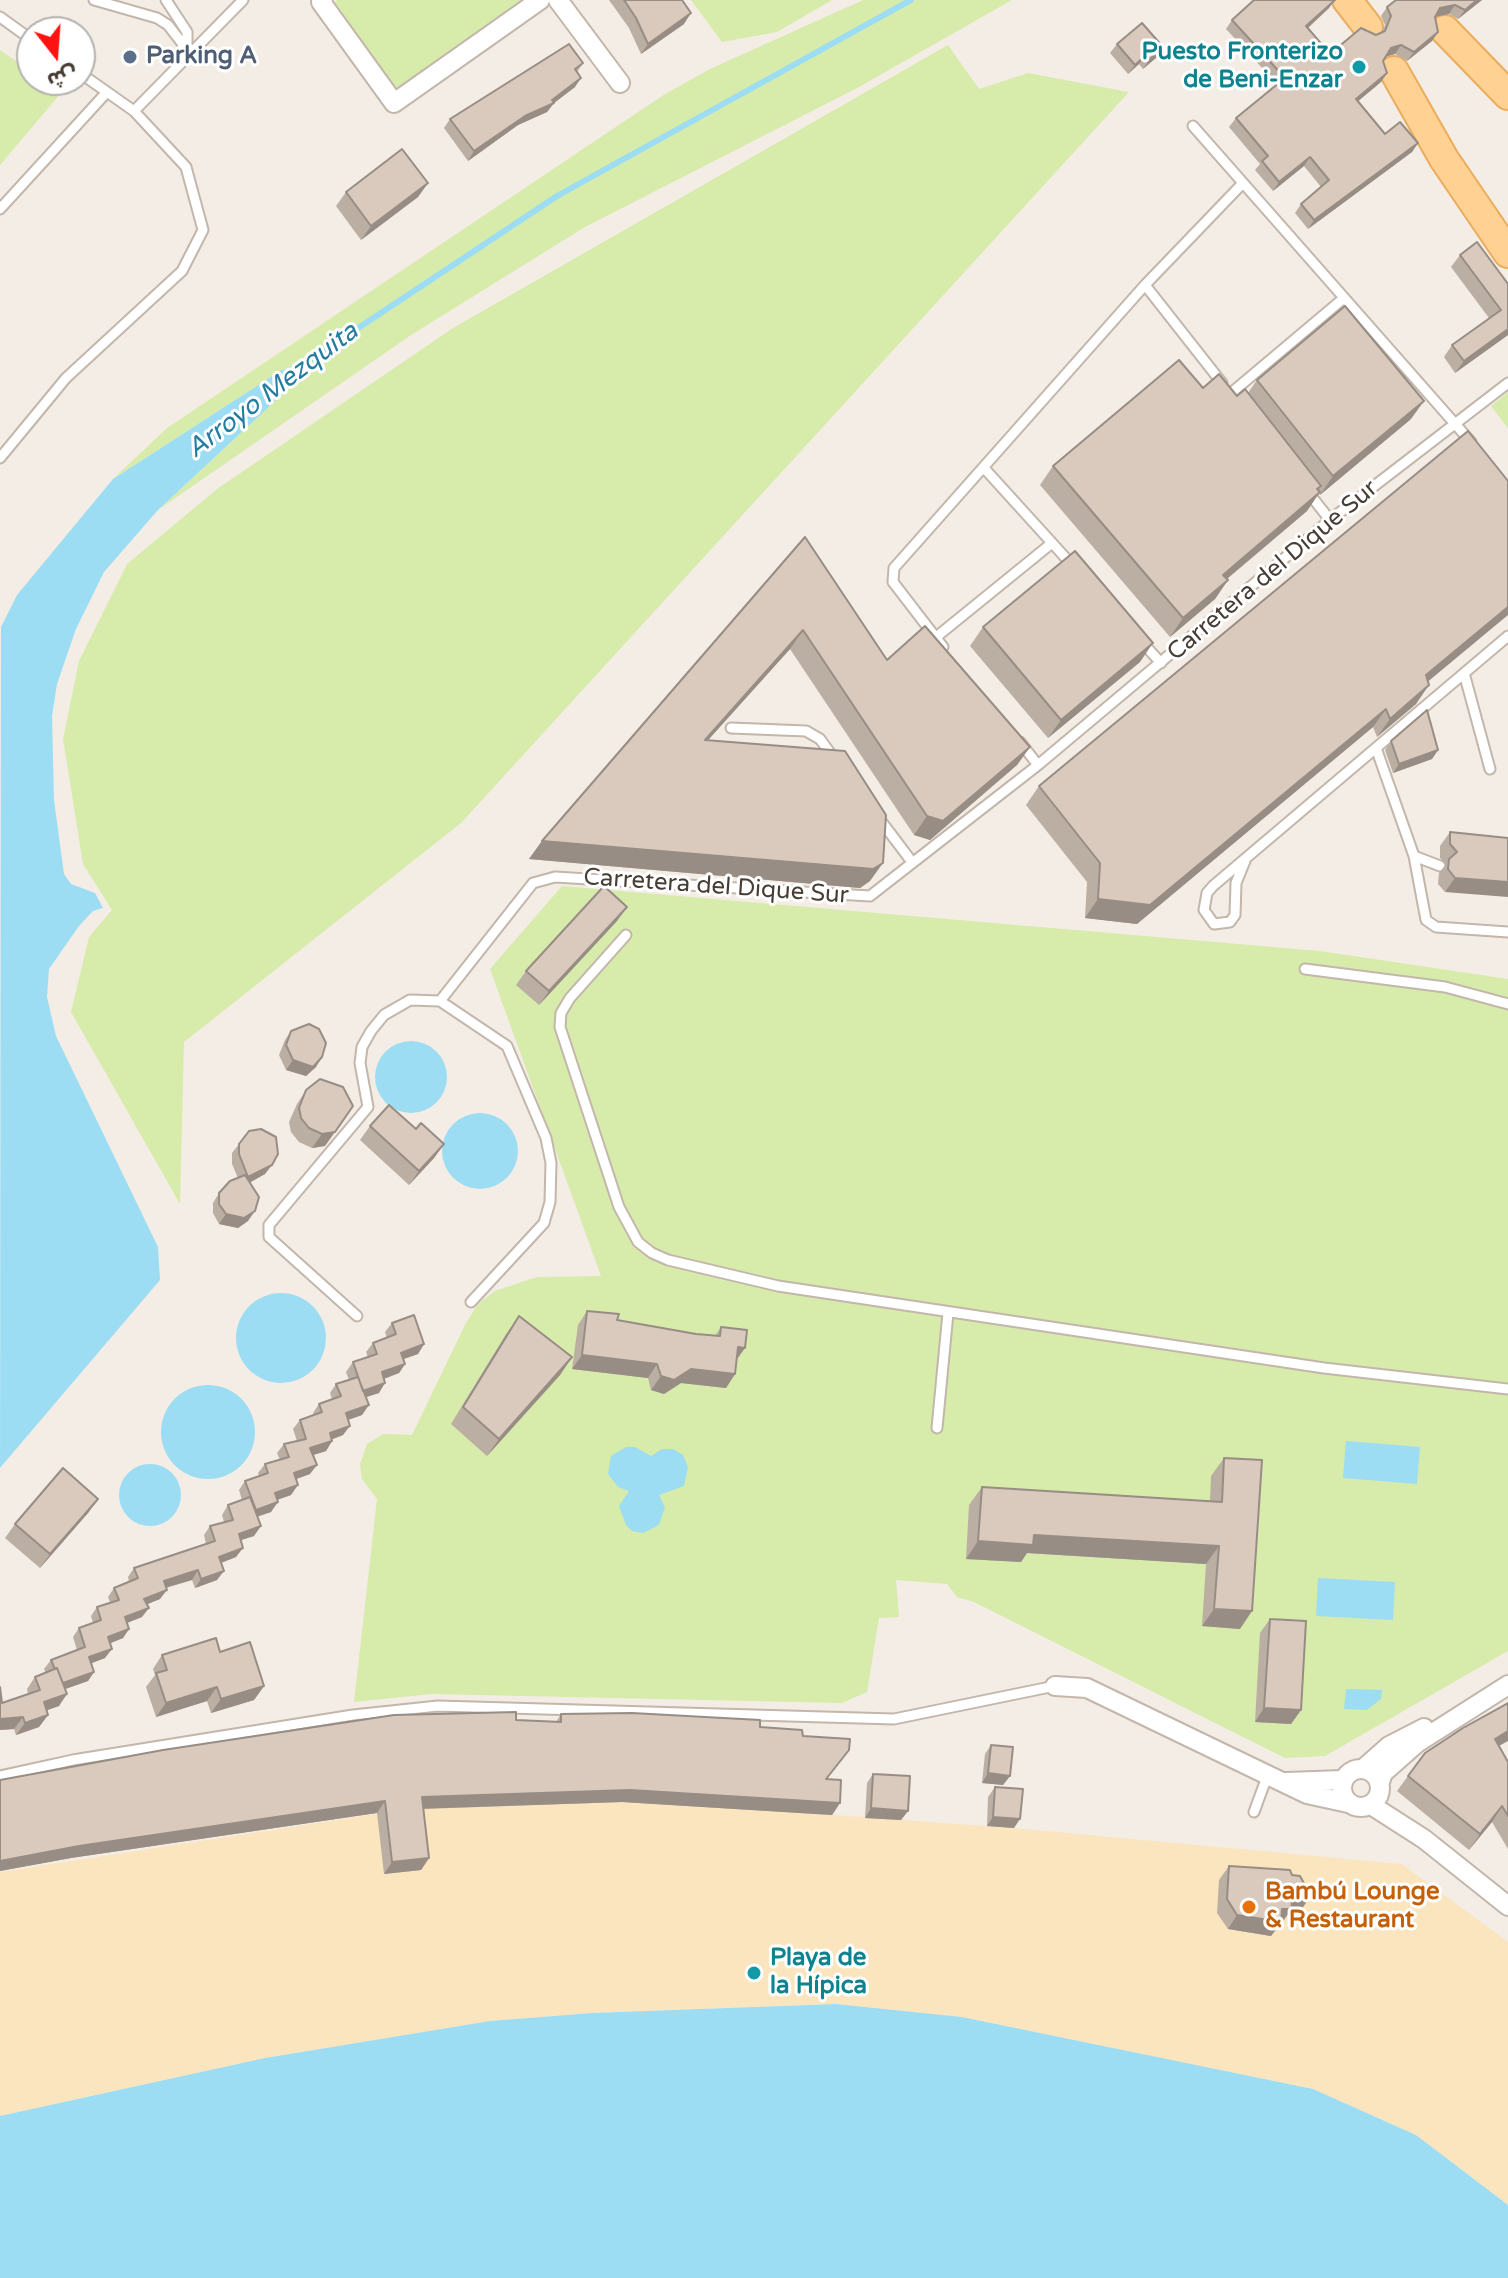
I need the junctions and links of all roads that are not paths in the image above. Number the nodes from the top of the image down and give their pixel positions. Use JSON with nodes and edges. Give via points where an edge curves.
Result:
{"nodes":[{"id":1,"x":94,"y":0,"type":"edge"},
{"id":2,"x":166,"y":0,"type":"edge"},
{"id":3,"x":243,"y":0,"type":"edge"},
{"id":4,"x":323,"y":0,"type":"edge"},
{"id":5,"x":540,"y":0,"type":"edge"},
{"id":6,"x":558,"y":0,"type":"edge"},
{"id":7,"x":1347,"y":0,"type":"edge"},
{"id":8,"x":1368,"y":27,"type":"edge"},
{"id":9,"x":1445,"y":30,"type":"dead end"},
{"id":10,"x":186,"y":58,"type":"junction"},
{"id":11,"x":1394,"y":71,"type":"dead end"},
{"id":12,"x":620,"y":83,"type":"dead end"},
{"id":13,"x":96,"y":84,"type":"edge"},
{"id":14,"x":107,"y":92,"type":"junction"},
{"id":15,"x":1508,"y":95,"type":"edge"},
{"id":16,"x":134,"y":111,"type":"junction"},
{"id":17,"x":1193,"y":126,"type":"dead end"},
{"id":18,"x":1243,"y":183,"type":"junction"},
{"id":19,"x":0,"y":209,"type":"edge"},
{"id":20,"x":1508,"y":253,"type":"edge"},
{"id":21,"x":1145,"y":285,"type":"junction"},
{"id":22,"x":1344,"y":298,"type":"junction"},
{"id":23,"x":1508,"y":383,"type":"edge"},
{"id":24,"x":1230,"y":394,"type":"junction"},
{"id":25,"x":1239,"y":406,"type":"edge"},
{"id":26,"x":1455,"y":423,"type":"junction"},
{"id":27,"x":1481,"y":455,"type":"edge"},
{"id":28,"x":0,"y":458,"type":"edge"},
{"id":29,"x":984,"y":468,"type":"junction"},
{"id":30,"x":1303,"y":485,"type":"edge"},
{"id":31,"x":1330,"y":520,"type":"junction"},
{"id":32,"x":1052,"y":543,"type":"junction"},
{"id":33,"x":1082,"y":575,"type":"edge"},
{"id":34,"x":1132,"y":630,"type":"edge"},
{"id":35,"x":1508,"y":636,"type":"edge"},
{"id":36,"x":935,"y":638,"type":"junction"},
{"id":37,"x":954,"y":661,"type":"edge"},
{"id":38,"x":1161,"y":663,"type":"junction"},
{"id":39,"x":1464,"y":673,"type":"junction"},
{"id":40,"x":731,"y":728,"type":"edge"},
{"id":41,"x":1010,"y":730,"type":"edge"},
{"id":42,"x":1376,"y":748,"type":"junction"},
{"id":43,"x":838,"y":764,"type":"edge"},
{"id":44,"x":1038,"y":765,"type":"junction"},
{"id":45,"x":1490,"y":769,"type":"dead end"},
{"id":46,"x":875,"y":813,"type":"edge"},
{"id":47,"x":1414,"y":856,"type":"junction"},
{"id":48,"x":1245,"y":861,"type":"junction"},
{"id":49,"x":912,"y":862,"type":"junction"},
{"id":50,"x":1440,"y":866,"type":"dead end"},
{"id":51,"x":1508,"y":932,"type":"edge"},
{"id":52,"x":626,"y":935,"type":"dead end"},
{"id":53,"x":1305,"y":969,"type":"dead end"},
{"id":54,"x":440,"y":1001,"type":"junction"},
{"id":55,"x":1508,"y":1004,"type":"edge"},
{"id":56,"x":471,"y":1302,"type":"dead end"},
{"id":57,"x":948,"y":1313,"type":"junction"},
{"id":58,"x":357,"y":1316,"type":"dead end"},
{"id":59,"x":1508,"y":1389,"type":"edge"},
{"id":60,"x":937,"y":1428,"type":"dead end"},
{"id":61,"x":1508,"y":1685,"type":"edge"},
{"id":62,"x":1055,"y":1686,"type":"joint"},
{"id":63,"x":1453,"y":1717,"type":"junction"},
{"id":64,"x":1363,"y":1769,"type":"junction"},
{"id":65,"x":1268,"y":1773,"type":"junction"},
{"id":66,"x":0,"y":1776,"type":"edge"},
{"id":67,"x":1343,"y":1780,"type":"junction"},
{"id":68,"x":1286,"y":1782,"type":"junction"},
{"id":69,"x":1380,"y":1782,"type":"junction"},
{"id":70,"x":1348,"y":1803,"type":"junction"},
{"id":71,"x":1371,"y":1805,"type":"junction"},
{"id":72,"x":1254,"y":1812,"type":"dead end"},
{"id":73,"x":1508,"y":1906,"type":"edge"}],
"edges":[{"from":1,"to":10,"type":"lane","via":[[157,18],[182,43]]},
{"from":2,"to":10,"type":"lane","via":[[187,32]]},
{"from":3,"to":10,"type":"lane"},
{"from":4,"to":5,"type":"street","via":[[394,103]]},
{"from":6,"to":12,"type":"street"},
{"from":7,"to":8,"type":"main road"},
{"from":9,"to":15,"type":"main road"},
{"from":10,"to":16,"type":"lane"},
{"from":11,"to":20,"type":"main road","via":[[1444,159]]},
{"from":13,"to":14,"type":"lane"},
{"from":14,"to":16,"type":"lane"},
{"from":14,"to":19,"type":"lane"},
{"from":16,"to":28,"type":"lane","via":[[186,167],[203,230],[182,271],[66,378]]},
{"from":17,"to":18,"type":"lane"},
{"from":18,"to":21,"type":"lane"},
{"from":18,"to":22,"type":"lane"},
{"from":21,"to":24,"type":"lane"},
{"from":21,"to":29,"type":"lane"},
{"from":22,"to":24,"type":"lane"},
{"from":22,"to":26,"type":"lane"},
{"from":23,"to":26,"type":"lane","name":"Carretera del Dique Sur"},
{"from":24,"to":25,"type":"lane"},
{"from":26,"to":27,"type":"lane"},
{"from":26,"to":31,"type":"lane","name":"Carretera del Dique Sur"},
{"from":29,"to":32,"type":"lane"},
{"from":29,"to":36,"type":"lane","via":[[892,573],[893,582]]},
{"from":30,"to":31,"type":"lane"},
{"from":31,"to":38,"type":"lane","name":"Carretera del Dique Sur"},
{"from":32,"to":33,"type":"lane"},
{"from":32,"to":36,"type":"lane"},
{"from":34,"to":38,"type":"lane"},
{"from":35,"to":39,"type":"lane"},
{"from":36,"to":37,"type":"lane"},
{"from":38,"to":44,"type":"lane","name":"Carretera del Dique Sur"},
{"from":39,"to":42,"type":"lane"},
{"from":39,"to":45,"type":"lane"},
{"from":40,"to":43,"type":"lane","via":[[806,731],[820,739]]},
{"from":41,"to":44,"type":"lane"},
{"from":42,"to":47,"type":"lane"},
{"from":42,"to":48,"type":"lane"},
{"from":44,"to":49,"type":"lane","name":"Carretera del Dique Sur"},
{"from":46,"to":49,"type":"lane"},
{"from":47,"to":50,"type":"lane"},
{"from":47,"to":51,"type":"lane","via":[[1430,925]]},
{"from":48,"to":48,"type":"lane","via":[[1236,883],[1235,915],[1230,922],[1214,924],[1204,910],[1207,893]]},
{"from":49,"to":54,"type":"lane","name":"Carretera del Dique Sur","via":[[877,892],[862,897],[544,879],[524,892]]},
{"from":52,"to":57,"type":"lane","via":[[570,998],[560,1027],[619,1207],[638,1242],[668,1260],[719,1273]]},
{"from":53,"to":55,"type":"lane","via":[[1445,987]]},
{"from":54,"to":56,"type":"lane","via":[[507,1046],[546,1138],[551,1163],[544,1223]]},
{"from":54,"to":58,"type":"lane","via":[[410,1000],[384,1015],[371,1031],[360,1063],[368,1107],[268,1229],[269,1237]]},
{"from":57,"to":59,"type":"lane"},
{"from":57,"to":60,"type":"lane"},
{"from":61,"to":63,"type":"street"},
{"from":62,"to":65,"type":"street","via":[[1087,1688]]},
{"from":62,"to":66,"type":"lane","via":[[894,1719],[438,1706],[338,1717]]},
{"from":63,"to":64,"type":"street","via":[[1408,1734]]},
{"from":63,"to":69,"type":"street","via":[[1399,1757]]},
{"from":64,"to":67,"type":"street","via":[[1351,1771]]},
{"from":64,"to":69,"type":"street"},
{"from":65,"to":68,"type":"street"},
{"from":65,"to":72,"type":"lane"},
{"from":67,"to":68,"type":"street"},
{"from":67,"to":70,"type":"street"},
{"from":68,"to":70,"type":"street","via":[[1307,1794]]},
{"from":69,"to":71,"type":"street","via":[[1379,1797]]},
{"from":70,"to":71,"type":"street"},
{"from":71,"to":73,"type":"street","via":[[1424,1839]]}]}
